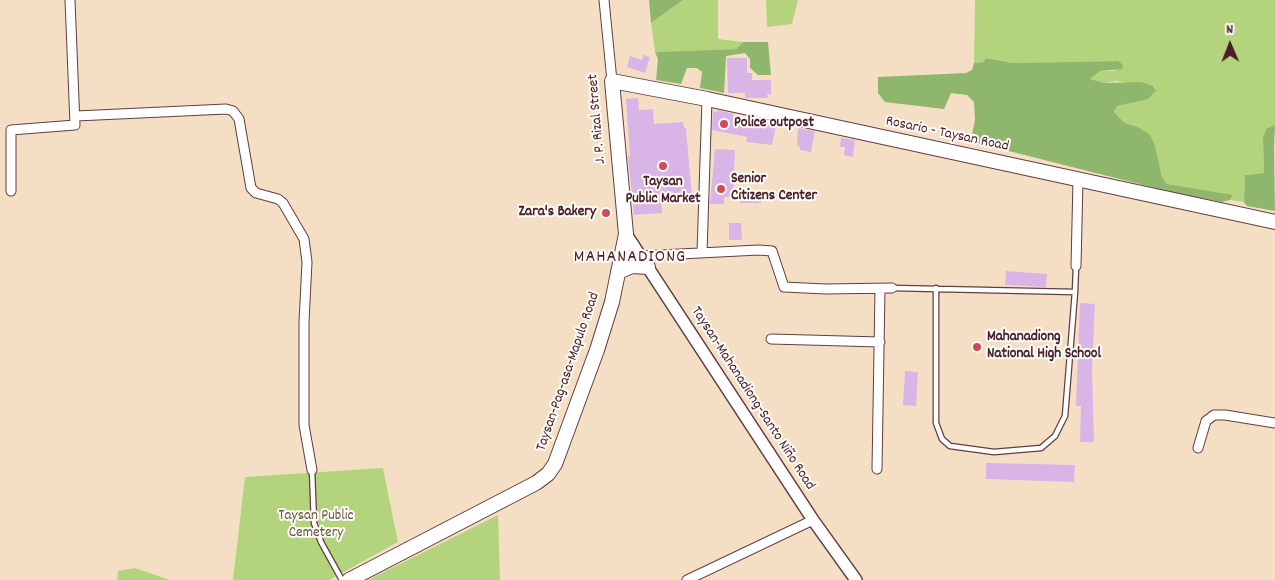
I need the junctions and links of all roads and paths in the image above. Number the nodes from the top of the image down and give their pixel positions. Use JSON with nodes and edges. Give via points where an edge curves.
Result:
{"nodes":[{"id":1,"x":70,"y":0,"type":"edge"},
{"id":2,"x":604,"y":0,"type":"edge"},
{"id":3,"x":612,"y":81,"type":"junction"},
{"id":4,"x":708,"y":99,"type":"junction"},
{"id":5,"x":76,"y":116,"type":"junction"},
{"id":6,"x":1078,"y":180,"type":"junction"},
{"id":7,"x":11,"y":192,"type":"dead end"},
{"id":8,"x":1275,"y":222,"type":"edge"},
{"id":9,"x":626,"y":234,"type":"junction"},
{"id":10,"x":702,"y":253,"type":"junction"},
{"id":11,"x":644,"y":261,"type":"junction"},
{"id":12,"x":1076,"y":266,"type":"joint"},
{"id":13,"x":618,"y":272,"type":"junction"},
{"id":14,"x":892,"y":288,"type":"joint"},
{"id":15,"x":936,"y":288,"type":"junction"},
{"id":16,"x":880,"y":289,"type":"junction"},
{"id":17,"x":1076,"y":292,"type":"junction"},
{"id":18,"x":772,"y":339,"type":"dead end"},
{"id":19,"x":880,"y":342,"type":"junction"},
{"id":20,"x":1275,"y":423,"type":"edge"},
{"id":21,"x":1198,"y":448,"type":"dead end"},
{"id":22,"x":876,"y":469,"type":"dead end"},
{"id":23,"x":312,"y":470,"type":"joint"},
{"id":24,"x":813,"y":520,"type":"junction"},
{"id":25,"x":342,"y":580,"type":"edge"},
{"id":26,"x":348,"y":580,"type":"edge"},
{"id":27,"x":687,"y":580,"type":"edge"},
{"id":28,"x":856,"y":580,"type":"edge"}],
"edges":[{"from":1,"to":5,"type":"street"},
{"from":2,"to":3,"type":"street","name":"J. P. Rizal Street"},
{"from":3,"to":4,"type":"main road","name":"Rosario - Taysan Road"},
{"from":3,"to":9,"type":"main road","name":"J. P. Rizal Street"},
{"from":4,"to":6,"type":"main road","name":"Rosario - Taysan Road"},
{"from":4,"to":10,"type":"street"},
{"from":5,"to":7,"type":"street","via":[[75,125],[71,127],[11,130]]},
{"from":5,"to":23,"type":"street","via":[[226,109],[233,111],[239,119],[251,188],[283,203],[304,239],[308,262],[304,322],[304,425]]},
{"from":6,"to":8,"type":"main road","name":"Rosario - Taysan Road"},
{"from":6,"to":12,"type":"street"},
{"from":9,"to":11,"type":"street","name":"Taysan-Mahanadiong-Santo Niño Road"},
{"from":9,"to":13,"type":"main road","name":"Taysan-Pag-asa-Mapulo Road"},
{"from":10,"to":11,"type":"street"},
{"from":10,"to":16,"type":"street","via":[[772,252],[784,286]]},
{"from":11,"to":13,"type":"main road"},
{"from":11,"to":24,"type":"street","name":"Taysan-Mahanadiong-Santo Niño Road"},
{"from":12,"to":17,"type":"lane"},
{"from":13,"to":26,"type":"main road","name":"Taysan-Pag-asa-Mapulo Road","via":[[597,350],[555,464],[548,474]]},
{"from":14,"to":15,"type":"lane"},
{"from":14,"to":16,"type":"street"},
{"from":15,"to":17,"type":"lane"},
{"from":15,"to":17,"type":"lane","via":[[936,423],[942,439],[950,446],[994,452],[1041,448],[1055,436],[1065,416]]},
{"from":16,"to":19,"type":"street"},
{"from":18,"to":19,"type":"street"},
{"from":19,"to":22,"type":"street"},
{"from":20,"to":21,"type":"street","via":[[1214,415],[1206,421]]},
{"from":23,"to":25,"type":"lane","via":[[314,523]]},
{"from":24,"to":27,"type":"street"},
{"from":24,"to":28,"type":"street","name":"Taysan-Mahanadiong-Santo Niño Road"}]}
